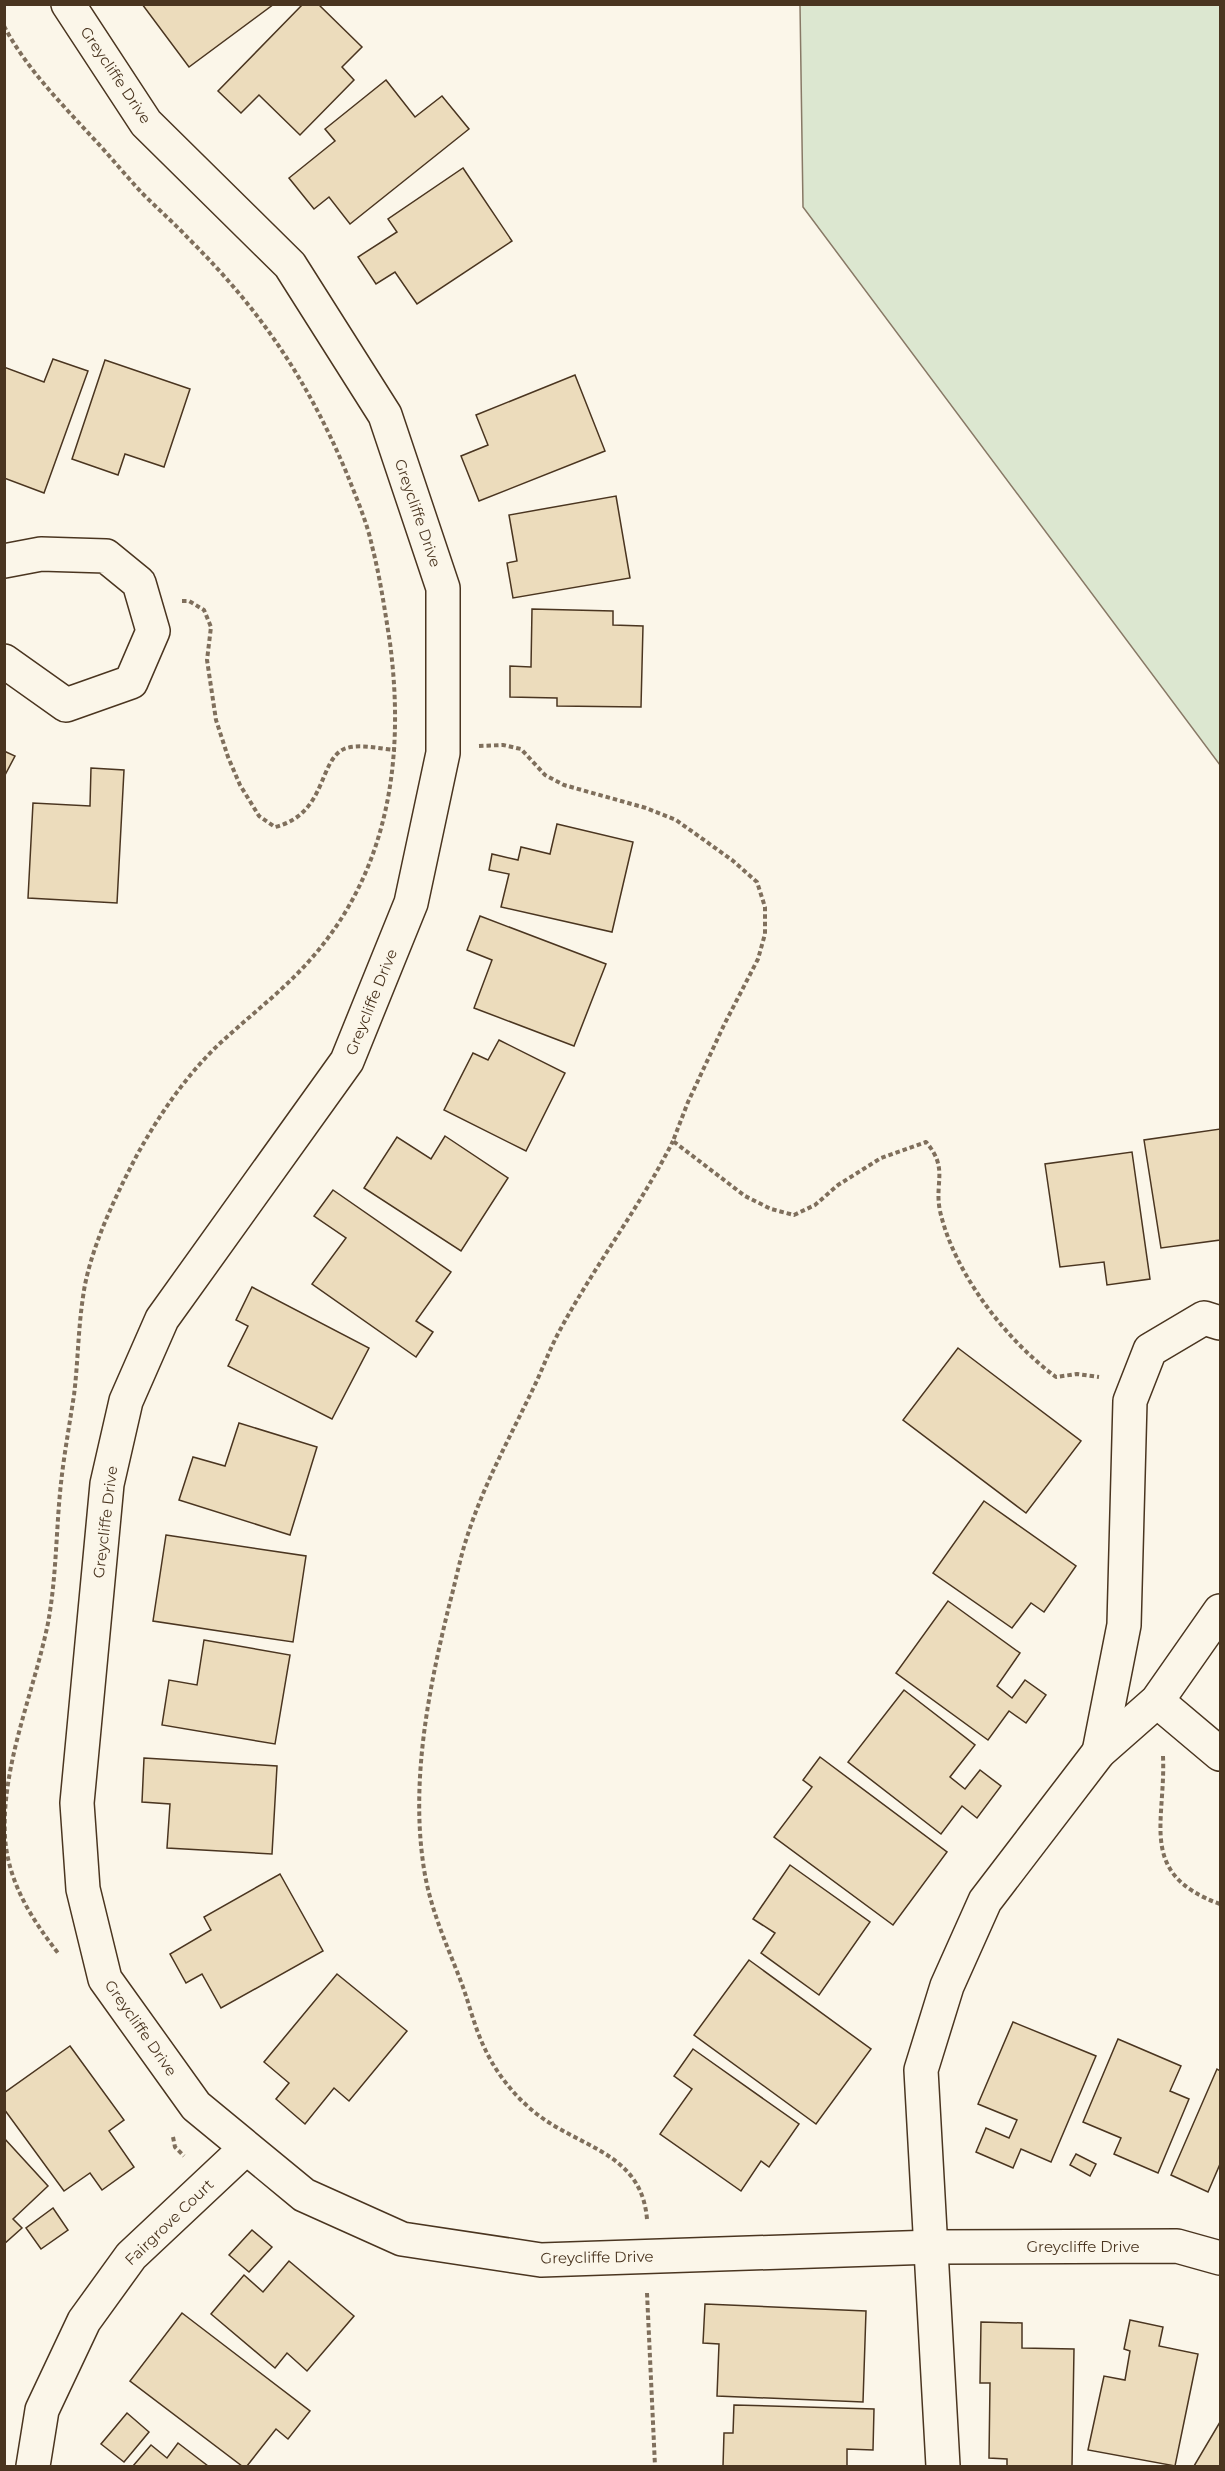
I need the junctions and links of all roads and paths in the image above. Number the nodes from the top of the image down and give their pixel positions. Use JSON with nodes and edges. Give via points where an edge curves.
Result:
{"nodes":[{"id":1,"x":68,"y":4,"type":"edge"},
{"id":2,"x":4,"y":561,"type":"edge"},
{"id":3,"x":146,"y":607,"type":"junction"},
{"id":4,"x":4,"y":661,"type":"edge"},
{"id":5,"x":443,"y":744,"type":"junction"},
{"id":6,"x":396,"y":750,"type":"dead end"},
{"id":7,"x":673,"y":1141,"type":"junction"},
{"id":8,"x":1221,"y":1323,"type":"edge"},
{"id":9,"x":1136,"y":1388,"type":"junction"},
{"id":10,"x":1221,"y":1611,"type":"edge"},
{"id":11,"x":1157,"y":1701,"type":"junction"},
{"id":12,"x":1162,"y":1750,"type":"dead end"},
{"id":13,"x":1099,"y":1752,"type":"junction"},
{"id":14,"x":1221,"y":1754,"type":"edge"},
{"id":15,"x":1221,"y":1904,"type":"edge"},
{"id":16,"x":246,"y":2148,"type":"junction"},
{"id":17,"x":933,"y":2247,"type":"junction"},
{"id":18,"x":648,"y":2256,"type":"junction"},
{"id":19,"x":1221,"y":2259,"type":"edge"},
{"id":20,"x":33,"y":2466,"type":"edge"},
{"id":21,"x":655,"y":2466,"type":"edge"},
{"id":22,"x":943,"y":2466,"type":"edge"}],
"edges":[{"from":1,"to":5,"type":"street","name":"Greycliffe Drive","via":[[146,123],[290,265],[385,415],[443,588]]},
{"from":2,"to":3,"type":"street","via":[[41,554],[106,556],[139,583]]},
{"from":3,"to":4,"type":"street","via":[[153,631],[131,682],[66,705]]},
{"from":3,"to":6,"type":"path","via":[[189,601],[204,610],[211,627],[207,660],[216,720],[228,757],[259,816],[275,827],[291,823],[306,811],[342,750],[357,746]]},
{"from":5,"to":7,"type":"path","via":[[521,749],[545,775],[564,785],[646,807],[676,820],[757,882],[765,907],[765,934],[758,960],[724,1025]]},
{"from":5,"to":16,"type":"street","name":"Greycliffe Drive","via":[[411,903],[347,1061],[162,1318],[126,1401],[107,1484],[77,1803],[83,1889],[105,1979],[196,2106]]},
{"from":7,"to":9,"type":"path","via":[[745,1196],[794,1215],[815,1205],[881,1158],[926,1142],[937,1155],[939,1209],[959,1262],[1011,1335],[1033,1360],[1056,1377],[1106,1377]]},
{"from":7,"to":18,"type":"path","via":[[558,1332],[467,1536],[429,1698],[420,1808],[424,1868],[436,1920],[485,2049],[513,2093],[552,2124],[620,2163],[637,2183],[646,2207]]},
{"from":8,"to":9,"type":"street","via":[[1204,1318],[1150,1350]]},
{"from":9,"to":13,"type":"street","via":[[1130,1401],[1124,1625]]},
{"from":10,"to":11,"type":"street"},
{"from":11,"to":13,"type":"street"},
{"from":11,"to":14,"type":"street"},
{"from":12,"to":15,"type":"path","via":[[1160,1821],[1164,1859],[1187,1888]]},
{"from":13,"to":17,"type":"street","via":[[985,1901],[947,1986],[921,2070]]},
{"from":16,"to":18,"type":"street","name":"Greycliffe Drive","via":[[304,2194],[402,2239],[542,2260]]},
{"from":16,"to":20,"type":"street","name":"Fairgrove Court","via":[[131,2256],[84,2321],[42,2410]]},
{"from":17,"to":18,"type":"street","name":"Greycliffe Drive"},
{"from":17,"to":19,"type":"street","name":"Greycliffe Drive","via":[[1178,2246]]},
{"from":17,"to":22,"type":"street"},
{"from":18,"to":21,"type":"path"}]}
